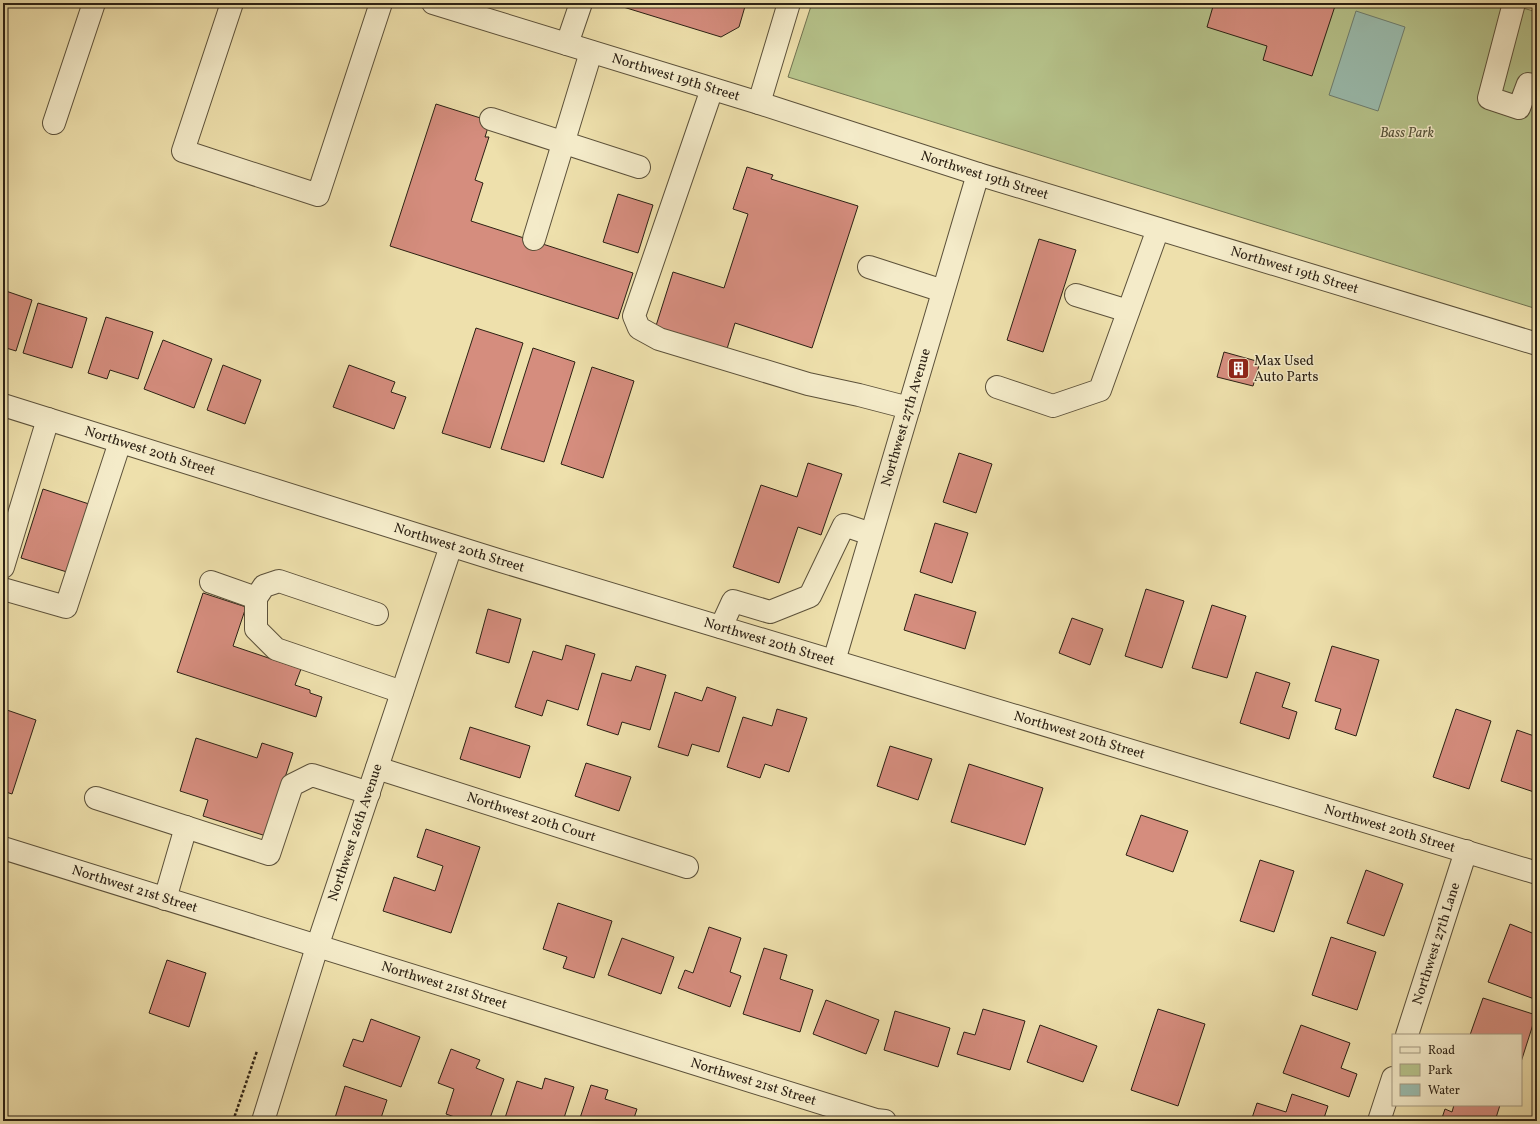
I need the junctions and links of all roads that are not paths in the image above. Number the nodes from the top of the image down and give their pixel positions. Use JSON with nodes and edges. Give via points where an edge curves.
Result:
{"nodes":[{"id":1,"x":94,"y":3,"type":"edge"},
{"id":2,"x":232,"y":3,"type":"edge"},
{"id":3,"x":381,"y":3,"type":"edge"},
{"id":4,"x":433,"y":3,"type":"edge"},
{"id":5,"x":581,"y":3,"type":"edge"},
{"id":6,"x":789,"y":3,"type":"edge"},
{"id":7,"x":1514,"y":3,"type":"edge"},
{"id":8,"x":567,"y":44,"type":"junction"},
{"id":9,"x":591,"y":52,"type":"junction"},
{"id":10,"x":1537,"y":87,"type":"edge"},
{"id":11,"x":712,"y":89,"type":"junction"},
{"id":12,"x":759,"y":104,"type":"junction"},
{"id":13,"x":491,"y":119,"type":"dead end"},
{"id":14,"x":54,"y":123,"type":"dead end"},
{"id":15,"x":564,"y":141,"type":"junction"},
{"id":16,"x":639,"y":167,"type":"dead end"},
{"id":17,"x":978,"y":174,"type":"junction"},
{"id":18,"x":1158,"y":229,"type":"junction"},
{"id":19,"x":534,"y":239,"type":"dead end"},
{"id":20,"x":869,"y":267,"type":"dead end"},
{"id":21,"x":943,"y":291,"type":"junction"},
{"id":22,"x":1076,"y":295,"type":"dead end"},
{"id":23,"x":1128,"y":311,"type":"junction"},
{"id":24,"x":1537,"y":344,"type":"edge"},
{"id":25,"x":997,"y":387,"type":"dead end"},
{"id":26,"x":3,"y":404,"type":"edge"},
{"id":27,"x":909,"y":408,"type":"junction"},
{"id":28,"x":48,"y":419,"type":"junction"},
{"id":29,"x":120,"y":442,"type":"junction"},
{"id":30,"x":871,"y":534,"type":"junction"},
{"id":31,"x":451,"y":546,"type":"junction"},
{"id":32,"x":3,"y":567,"type":"edge"},
{"id":33,"x":211,"y":582,"type":"dead end"},
{"id":34,"x":3,"y":589,"type":"edge"},
{"id":35,"x":256,"y":598,"type":"junction"},
{"id":36,"x":377,"y":614,"type":"dead end"},
{"id":37,"x":721,"y":627,"type":"junction"},
{"id":38,"x":834,"y":661,"type":"junction"},
{"id":39,"x":402,"y":692,"type":"junction"},
{"id":40,"x":377,"y":768,"type":"junction"},
{"id":41,"x":369,"y":793,"type":"junction"},
{"id":42,"x":96,"y":798,"type":"dead end"},
{"id":43,"x":186,"y":827,"type":"junction"},
{"id":44,"x":3,"y":848,"type":"edge"},
{"id":45,"x":1466,"y":851,"type":"junction"},
{"id":46,"x":687,"y":867,"type":"dead end"},
{"id":47,"x":1537,"y":873,"type":"edge"},
{"id":48,"x":165,"y":899,"type":"junction"},
{"id":49,"x":317,"y":947,"type":"junction"},
{"id":50,"x":1407,"y":1034,"type":"edge"},
{"id":51,"x":1392,"y":1081,"type":"edge"},
{"id":52,"x":263,"y":1121,"type":"edge"},
{"id":53,"x":885,"y":1121,"type":"edge"},
{"id":54,"x":1379,"y":1121,"type":"edge"}],
"edges":[{"from":1,"to":14,"type":"street"},
{"from":2,"to":3,"type":"street","via":[[183,151],[318,195]]},
{"from":4,"to":8,"type":"street","name":"Northwest 19th Street"},
{"from":5,"to":8,"type":"street"},
{"from":6,"to":12,"type":"street"},
{"from":7,"to":10,"type":"street","via":[[1489,98],[1520,108],[1528,84]]},
{"from":8,"to":9,"type":"street","name":"Northwest 19th Street"},
{"from":9,"to":11,"type":"street","name":"Northwest 19th Street"},
{"from":9,"to":15,"type":"street"},
{"from":11,"to":12,"type":"street","name":"Northwest 19th Street"},
{"from":11,"to":27,"type":"street","via":[[634,316],[639,328],[659,339],[801,382]]},
{"from":12,"to":17,"type":"street","name":"Northwest 19th Street"},
{"from":13,"to":15,"type":"street"},
{"from":15,"to":16,"type":"street"},
{"from":15,"to":19,"type":"street"},
{"from":17,"to":18,"type":"street","name":"Northwest 19th Street"},
{"from":17,"to":21,"type":"street","name":"Northwest 27th Avenue"},
{"from":18,"to":23,"type":"street"},
{"from":18,"to":24,"type":"street","name":"Northwest 19th Street"},
{"from":20,"to":21,"type":"street"},
{"from":21,"to":27,"type":"street","name":"Northwest 27th Avenue"},
{"from":22,"to":23,"type":"street"},
{"from":23,"to":25,"type":"street","via":[[1100,390],[1054,406]]},
{"from":26,"to":28,"type":"street","name":"Northwest 20th Street"},
{"from":27,"to":30,"type":"street","name":"Northwest 27th Avenue"},
{"from":28,"to":29,"type":"street","name":"Northwest 20th Street"},
{"from":28,"to":32,"type":"street"},
{"from":29,"to":31,"type":"street","name":"Northwest 20th Street"},
{"from":29,"to":34,"type":"street","via":[[66,607]]},
{"from":30,"to":37,"type":"street","via":[[844,526],[810,596],[770,612],[733,601]]},
{"from":30,"to":38,"type":"street","name":"Northwest 27th Avenue"},
{"from":31,"to":37,"type":"street","name":"Northwest 20th Street"},
{"from":31,"to":39,"type":"street","name":"Northwest 26th Avenue"},
{"from":33,"to":35,"type":"street"},
{"from":35,"to":36,"type":"street","via":[[264,586],[279,581]]},
{"from":35,"to":39,"type":"street","via":[[256,629],[276,649]]},
{"from":37,"to":38,"type":"street","name":"Northwest 20th Street"},
{"from":38,"to":45,"type":"street","name":"Northwest 20th Street"},
{"from":39,"to":40,"type":"street","name":"Northwest 26th Avenue"},
{"from":40,"to":41,"type":"street","name":"Northwest 26th Avenue"},
{"from":40,"to":46,"type":"street","name":"Northwest 20th Court"},
{"from":41,"to":43,"type":"street","via":[[312,775],[292,785],[269,854]]},
{"from":41,"to":49,"type":"street","name":"Northwest 26th Avenue"},
{"from":42,"to":43,"type":"street"},
{"from":43,"to":48,"type":"street"},
{"from":44,"to":48,"type":"street","name":"Northwest 21st Street"},
{"from":45,"to":47,"type":"street","name":"Northwest 20th Street"},
{"from":45,"to":50,"type":"street","name":"Northwest 27th Lane"},
{"from":48,"to":49,"type":"street","name":"Northwest 21st Street"},
{"from":49,"to":52,"type":"street","name":"Northwest 26th Avenue"},
{"from":49,"to":53,"type":"street","name":"Northwest 21st Street","via":[[861,1116]]},
{"from":51,"to":54,"type":"street"}]}
